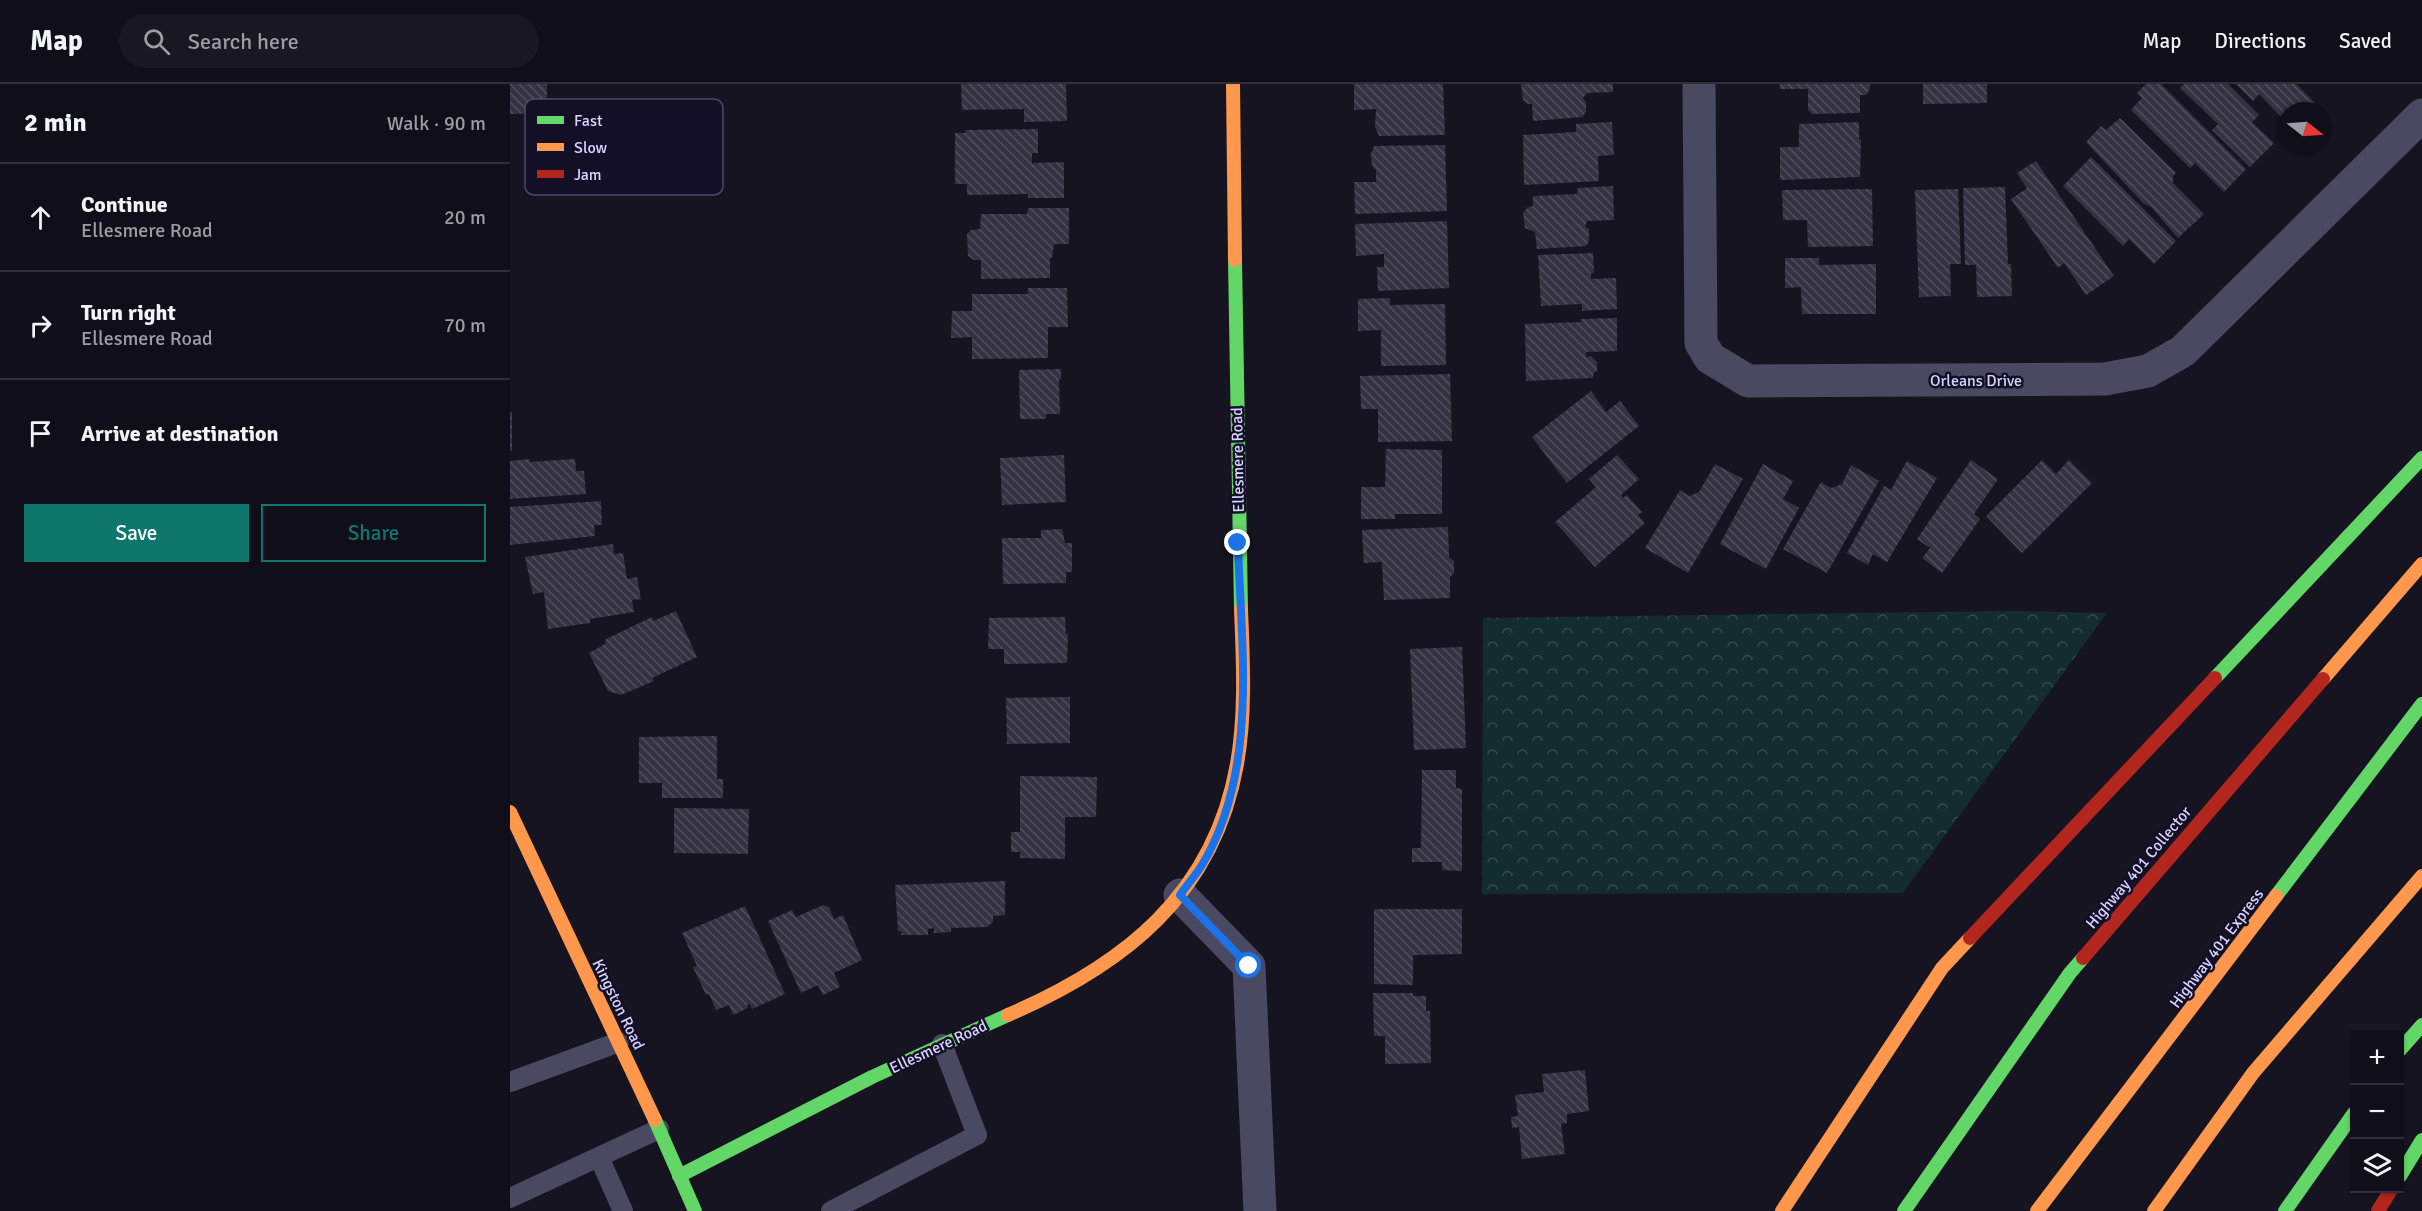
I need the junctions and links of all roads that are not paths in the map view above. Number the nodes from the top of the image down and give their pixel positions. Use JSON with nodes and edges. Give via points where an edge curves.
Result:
{"nodes":[{"id":1,"x":1233,"y":84,"type":"edge"},
{"id":2,"x":1699,"y":84,"type":"edge"},
{"id":3,"x":2422,"y":116,"type":"edge"},
{"id":4,"x":2422,"y":458,"type":"edge"},
{"id":5,"x":2422,"y":564,"type":"edge"},
{"id":6,"x":2422,"y":704,"type":"edge"},
{"id":7,"x":511,"y":817,"type":"edge"},
{"id":8,"x":2422,"y":876,"type":"edge"},
{"id":9,"x":1180,"y":895,"type":"junction"},
{"id":10,"x":2422,"y":1025,"type":"edge"},
{"id":11,"x":619,"y":1042,"type":"junction"},
{"id":12,"x":942,"y":1044,"type":"junction"},
{"id":13,"x":2404,"y":1045,"type":"edge"},
{"id":14,"x":510,"y":1082,"type":"edge"},
{"id":15,"x":2350,"y":1120,"type":"edge"},
{"id":16,"x":659,"y":1129,"type":"junction"},
{"id":17,"x":2422,"y":1140,"type":"edge"},
{"id":18,"x":599,"y":1157,"type":"junction"},
{"id":19,"x":2404,"y":1169,"type":"edge"},
{"id":20,"x":679,"y":1176,"type":"junction"},
{"id":21,"x":2389,"y":1193,"type":"edge"},
{"id":22,"x":510,"y":1198,"type":"edge"},
{"id":23,"x":623,"y":1211,"type":"edge"},
{"id":24,"x":695,"y":1211,"type":"edge"},
{"id":25,"x":831,"y":1211,"type":"edge"},
{"id":26,"x":1260,"y":1211,"type":"edge"},
{"id":27,"x":1782,"y":1211,"type":"edge"},
{"id":28,"x":1904,"y":1211,"type":"edge"},
{"id":29,"x":2037,"y":1211,"type":"edge"},
{"id":30,"x":2154,"y":1211,"type":"edge"},
{"id":31,"x":2285,"y":1211,"type":"edge"},
{"id":32,"x":2378,"y":1211,"type":"edge"}],
"edges":[{"from":1,"to":9,"type":"main road","name":"Ellesmere Road","via":[[1243,717],[1229,799],[1202,865]]},
{"from":2,"to":3,"type":"street","name":"Orleans Drive","via":[[1701,343],[1710,358],[1748,381],[2105,379],[2148,372],[2183,351]]},
{"from":4,"to":27,"type":"main road","via":[[1942,968]]},
{"from":5,"to":28,"type":"main road","name":"Highway 401 Collector","via":[[2070,973]]},
{"from":6,"to":29,"type":"main road","name":"Highway 401 Express"},
{"from":7,"to":11,"type":"main road","name":"Kingston Road"},
{"from":8,"to":30,"type":"main road","via":[[2253,1073]]},
{"from":9,"to":12,"type":"main road","name":"Ellesmere Road","via":[[1123,951],[1090,974]]},
{"from":9,"to":26,"type":"street","via":[[1249,966]]},
{"from":10,"to":13,"type":"main road"},
{"from":11,"to":14,"type":"lane"},
{"from":11,"to":16,"type":"main road","name":"Kingston Road"},
{"from":12,"to":20,"type":"main road","name":"Ellesmere Road"},
{"from":12,"to":25,"type":"lane","via":[[977,1135]]},
{"from":15,"to":31,"type":"main road"},
{"from":16,"to":18,"type":"lane"},
{"from":16,"to":20,"type":"main road","name":"Kingston Road"},
{"from":17,"to":19,"type":"main road"},
{"from":18,"to":22,"type":"lane"},
{"from":18,"to":23,"type":"lane"},
{"from":20,"to":24,"type":"main road","name":"Kingston Road"},
{"from":21,"to":32,"type":"main road"}]}
